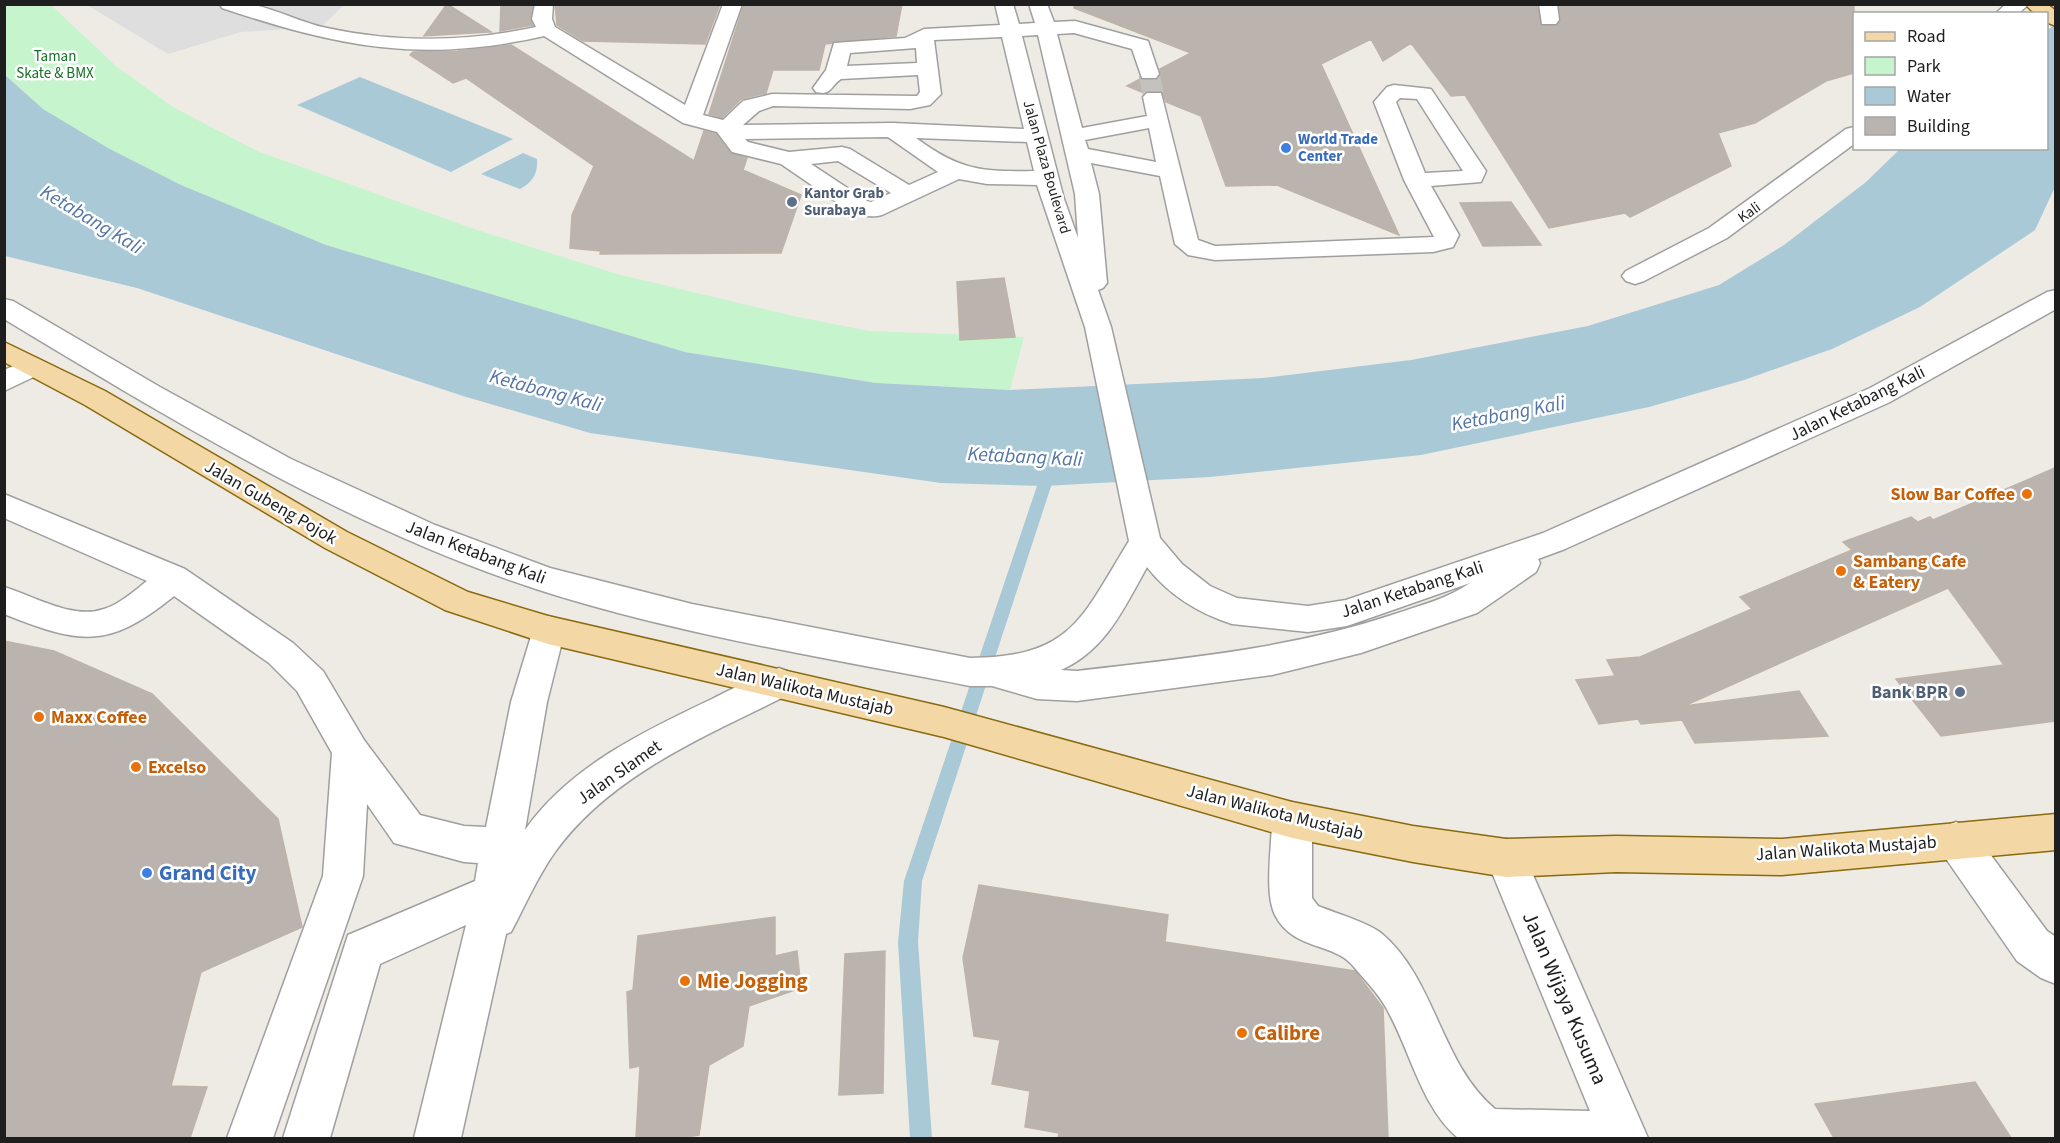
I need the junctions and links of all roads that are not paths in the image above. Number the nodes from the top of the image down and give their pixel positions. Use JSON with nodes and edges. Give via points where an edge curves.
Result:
{"nodes":[{"id":1,"x":229,"y":4,"type":"edge"},
{"id":2,"x":544,"y":4,"type":"edge"},
{"id":3,"x":733,"y":4,"type":"edge"},
{"id":4,"x":1004,"y":4,"type":"edge"},
{"id":5,"x":1038,"y":4,"type":"edge"},
{"id":6,"x":1986,"y":4,"type":"edge"},
{"id":7,"x":2020,"y":4,"type":"edge"},
{"id":8,"x":2001,"y":12,"type":"edge"},
{"id":9,"x":2005,"y":12,"type":"edge"},
{"id":10,"x":547,"y":30,"type":"junction"},
{"id":11,"x":1048,"y":33,"type":"junction"},
{"id":12,"x":1012,"y":35,"type":"junction"},
{"id":13,"x":924,"y":40,"type":"junction"},
{"id":14,"x":928,"y":68,"type":"junction"},
{"id":15,"x":836,"y":73,"type":"junction"},
{"id":16,"x":1149,"y":74,"type":"tunnel mouth"},
{"id":17,"x":816,"y":99,"type":"junction"},
{"id":18,"x":691,"y":118,"type":"junction"},
{"id":19,"x":726,"y":129,"type":"junction"},
{"id":20,"x":893,"y":130,"type":"junction"},
{"id":21,"x":1853,"y":135,"type":"edge"},
{"id":22,"x":1036,"y":136,"type":"junction"},
{"id":23,"x":1075,"y":145,"type":"junction"},
{"id":24,"x":789,"y":159,"type":"junction"},
{"id":25,"x":1171,"y":171,"type":"junction"},
{"id":26,"x":956,"y":172,"type":"junction"},
{"id":27,"x":1047,"y":178,"type":"junction"},
{"id":28,"x":1416,"y":180,"type":"junction"},
{"id":29,"x":908,"y":194,"type":"junction"},
{"id":30,"x":1635,"y":276,"type":"dead end"},
{"id":31,"x":2055,"y":298,"type":"edge"},
{"id":32,"x":4,"y":308,"type":"edge"},
{"id":33,"x":1098,"y":327,"type":"junction"},
{"id":34,"x":12,"y":370,"type":"edge"},
{"id":35,"x":4,"y":505,"type":"edge"},
{"id":36,"x":1554,"y":541,"type":"junction"},
{"id":37,"x":1145,"y":542,"type":"junction"},
{"id":38,"x":173,"y":578,"type":"junction"},
{"id":39,"x":4,"y":600,"type":"edge"},
{"id":40,"x":548,"y":630,"type":"junction"},
{"id":41,"x":983,"y":672,"type":"junction"},
{"id":42,"x":779,"y":683,"type":"junction"},
{"id":43,"x":351,"y":751,"type":"junction"},
{"id":44,"x":1292,"y":820,"type":"junction"},
{"id":45,"x":2055,"y":832,"type":"edge"},
{"id":46,"x":1956,"y":840,"type":"junction"},
{"id":47,"x":500,"y":846,"type":"junction"},
{"id":48,"x":1506,"y":858,"type":"junction"},
{"id":49,"x":491,"y":894,"type":"junction"},
{"id":50,"x":484,"y":939,"type":"junction"},
{"id":51,"x":2055,"y":963,"type":"edge"},
{"id":52,"x":1624,"y":1137,"type":"edge"},
{"id":53,"x":250,"y":1138,"type":"edge"},
{"id":54,"x":307,"y":1138,"type":"edge"},
{"id":55,"x":438,"y":1138,"type":"edge"}],
"edges":[{"from":1,"to":10,"type":"street","via":[[309,20],[341,37],[418,45],[498,42]]},
{"from":2,"to":10,"type":"street","via":[[542,20]]},
{"from":3,"to":18,"type":"street"},
{"from":4,"to":12,"type":"street","name":"Jalan Plaza Boulevard"},
{"from":5,"to":11,"type":"street","name":"Jalan Plaza Boulevard"},
{"from":6,"to":8,"type":"street"},
{"from":7,"to":9,"type":"street"},
{"from":10,"to":18,"type":"street"},
{"from":11,"to":12,"type":"street"},
{"from":11,"to":16,"type":"street","via":[[1075,27],[1141,45]]},
{"from":11,"to":23,"type":"street","name":"Jalan Plaza Boulevard"},
{"from":12,"to":13,"type":"street"},
{"from":12,"to":22,"type":"street","name":"Jalan Plaza Boulevard"},
{"from":13,"to":14,"type":"street"},
{"from":13,"to":15,"type":"street","via":[[841,47]]},
{"from":14,"to":15,"type":"street"},
{"from":14,"to":17,"type":"street","via":[[931,94],[923,101],[910,104]]},
{"from":15,"to":17,"type":"street","via":[[829,77]]},
{"from":17,"to":19,"type":"street","via":[[760,103],[751,106]]},
{"from":18,"to":19,"type":"street"},
{"from":19,"to":20,"type":"street"},
{"from":19,"to":24,"type":"street","via":[[740,147]]},
{"from":20,"to":22,"type":"street"},
{"from":20,"to":26,"type":"street","via":[[914,148]]},
{"from":21,"to":30,"type":"street","name":"Kali","via":[[1718,233]]},
{"from":22,"to":27,"type":"street","name":"Jalan Plaza Boulevard"},
{"from":23,"to":25,"type":"street"},
{"from":23,"to":25,"type":"street","via":[[1156,109]]},
{"from":23,"to":33,"type":"street","name":"Jalan Plaza Boulevard","via":[[1087,194]]},
{"from":24,"to":29,"type":"street","via":[[842,154]]},
{"from":24,"to":29,"type":"street","via":[[859,207],[874,210]]},
{"from":25,"to":28,"type":"street","via":[[1187,244],[1215,253],[1444,242],[1447,235]]},
{"from":26,"to":27,"type":"street"},
{"from":26,"to":29,"type":"street"},
{"from":27,"to":33,"type":"street","name":"Jalan Plaza Boulevard"},
{"from":28,"to":28,"type":"street","via":[[1385,102],[1394,91],[1424,93],[1475,171],[1473,177],[1465,179]]},
{"from":31,"to":36,"type":"street","name":"Jalan Ketabang Kali","via":[[1880,395]]},
{"from":32,"to":41,"type":"street","name":"Jalan Ketabang Kali","via":[[280,466],[424,533],[544,579],[692,617]]},
{"from":33,"to":37,"type":"street","name":"Jalan Plaza Boulevard"},
{"from":34,"to":40,"type":"main road","name":"Jalan Gubeng Pojok","via":[[94,398],[336,540],[457,601]]},
{"from":35,"to":38,"type":"street"},
{"from":36,"to":37,"type":"street","name":"Jalan Ketabang Kali","via":[[1347,613],[1308,619],[1232,610],[1198,595],[1170,573]]},
{"from":36,"to":41,"type":"street","name":"Jalan Ketabang Kali","via":[[1465,604],[1361,639],[1272,661],[1077,686],[1036,684]]},
{"from":37,"to":41,"type":"street","name":"Jalan Ketabang Kali","via":[[1085,637],[1050,658]]},
{"from":38,"to":39,"type":"street","via":[[129,612],[92,625],[66,621]]},
{"from":38,"to":43,"type":"street","via":[[281,653],[310,681]]},
{"from":40,"to":42,"type":"main road","name":"Jalan Walikota Mustajab"},
{"from":40,"to":47,"type":"street","name":"Jalan Slamet"},
{"from":42,"to":44,"type":"main road","name":"Jalan Walikota Mustajab","via":[[944,722]]},
{"from":42,"to":50,"type":"street","name":"Jalan Slamet","via":[[659,742],[578,797],[541,838]]},
{"from":43,"to":47,"type":"street","via":[[408,830],[464,844]]},
{"from":43,"to":53,"type":"street","via":[[343,876]]},
{"from":44,"to":48,"type":"main road","name":"Jalan Walikota Mustajab"},
{"from":44,"to":52,"type":"street","via":[[1291,904],[1303,920],[1365,947],[1400,990],[1466,1115],[1486,1132]]},
{"from":45,"to":46,"type":"main road","name":"Jalan Walikota Mustajab"},
{"from":46,"to":48,"type":"main road","name":"Jalan Walikota Mustajab","via":[[1782,857],[1616,854]]},
{"from":46,"to":51,"type":"street","via":[[2032,946]]},
{"from":47,"to":49,"type":"street","name":"Jalan Slamet"},
{"from":48,"to":52,"type":"street","name":"Jalan Wijaya Kusuma"},
{"from":49,"to":50,"type":"street","name":"Jalan Slamet"},
{"from":49,"to":54,"type":"street","via":[[363,950]]},
{"from":50,"to":55,"type":"street","name":"Jalan Slamet"}]}
